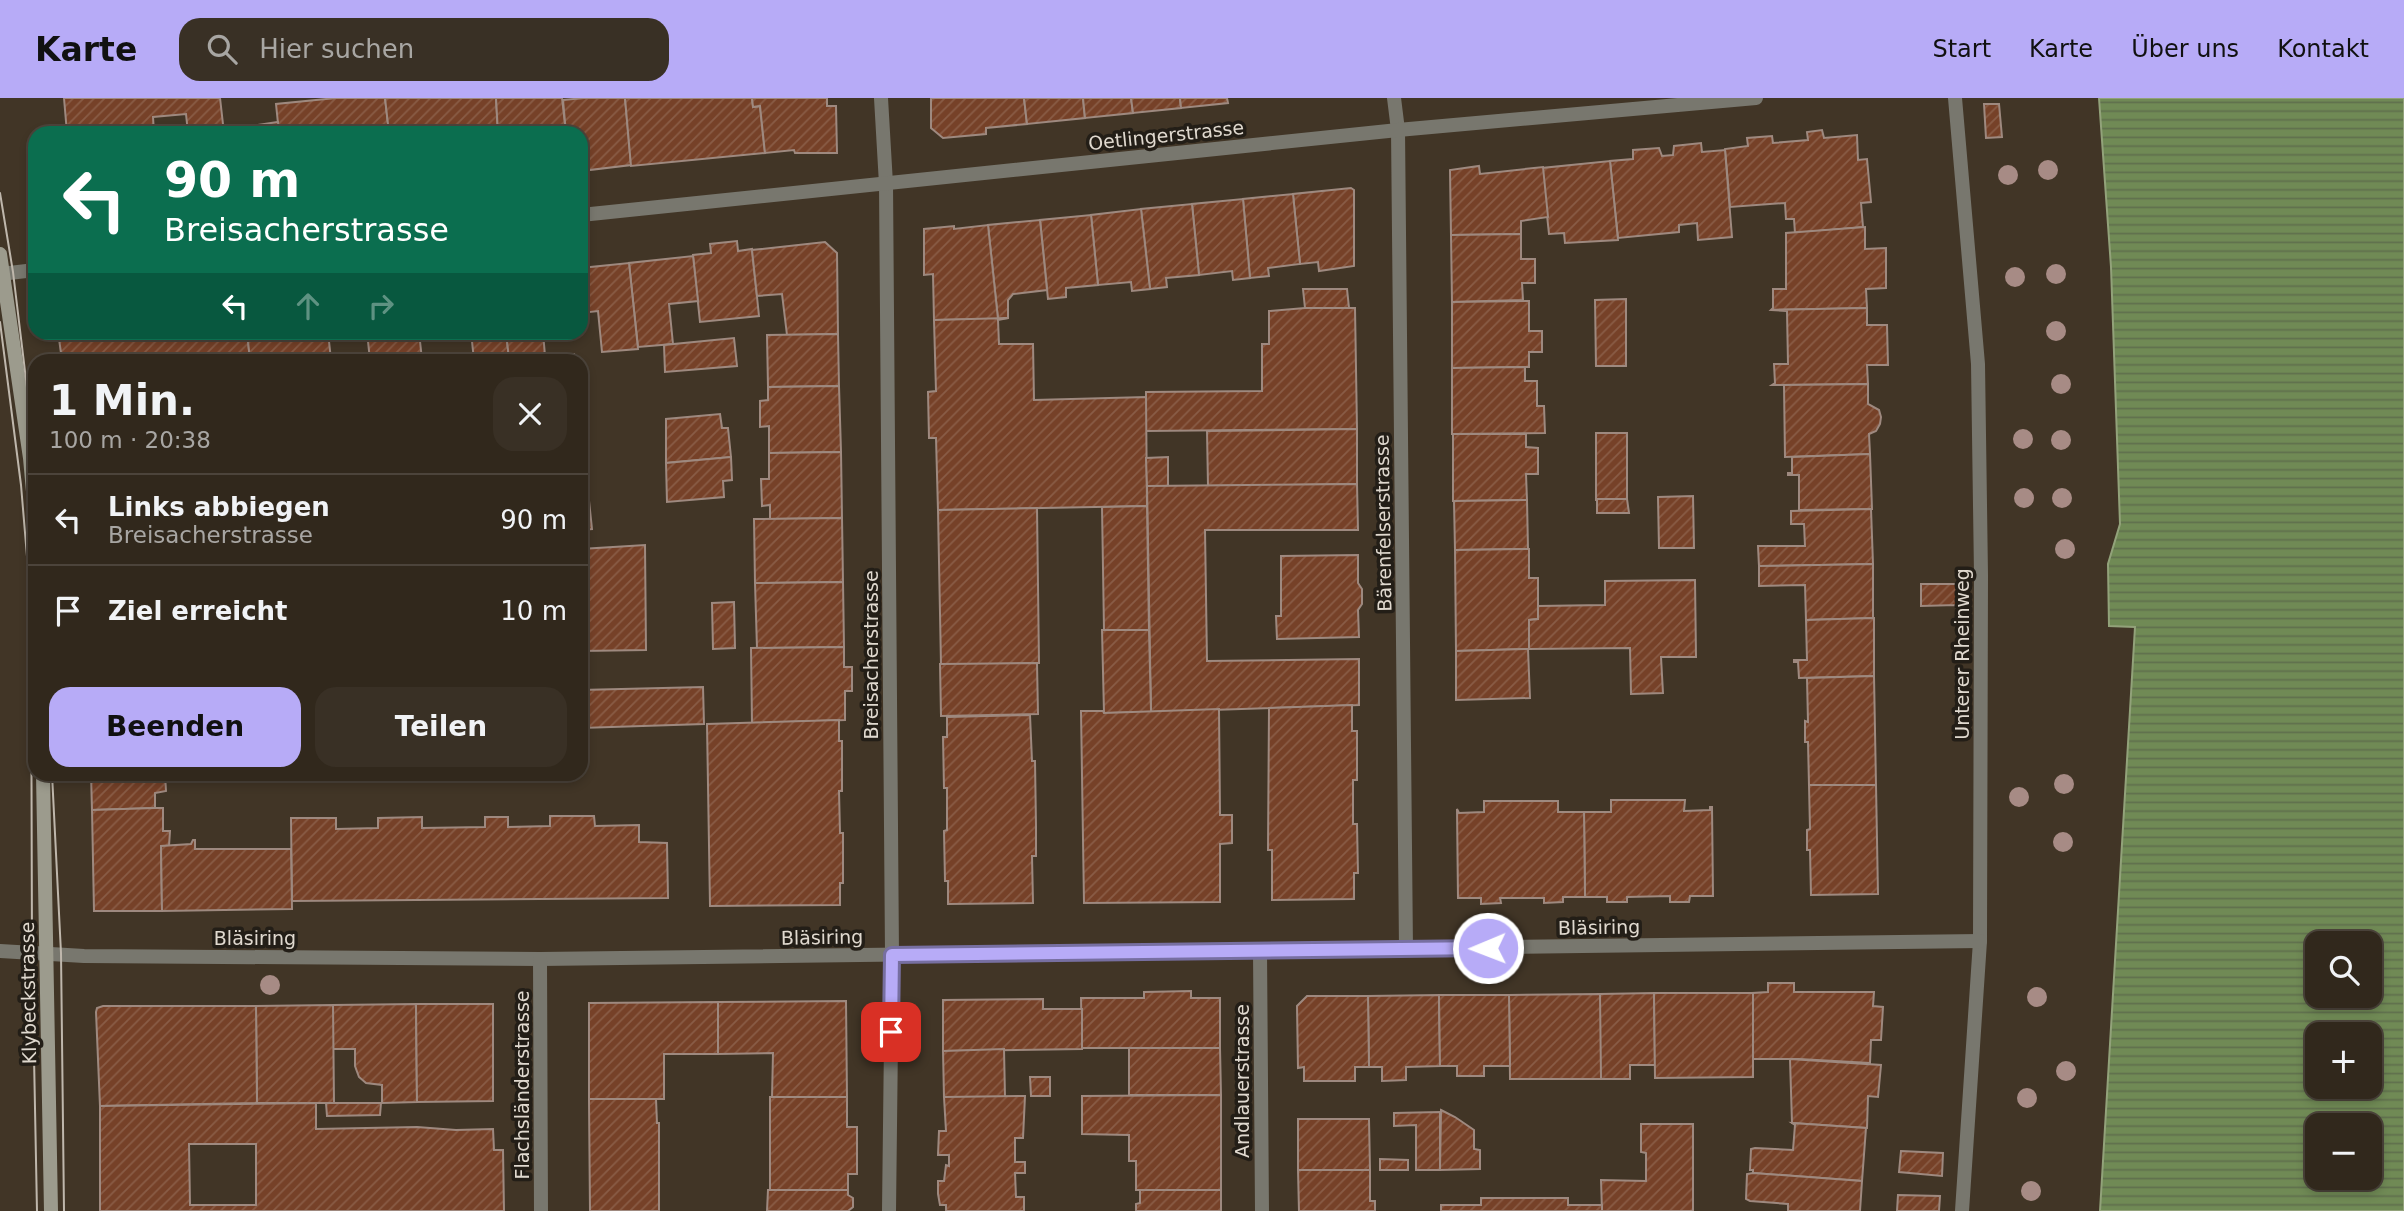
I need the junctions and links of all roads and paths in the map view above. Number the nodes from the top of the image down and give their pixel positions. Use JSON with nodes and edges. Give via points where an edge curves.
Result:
{"nodes":[{"id":1,"x":881,"y":98,"type":"edge"},
{"id":2,"x":1394,"y":98,"type":"edge"},
{"id":3,"x":1756,"y":98,"type":"edge"},
{"id":4,"x":1955,"y":98,"type":"edge"},
{"id":5,"x":1398,"y":130,"type":"junction"},
{"id":6,"x":886,"y":184,"type":"junction"},
{"id":7,"x":588,"y":214,"type":"edge"},
{"id":8,"x":0,"y":254,"type":"edge"},
{"id":9,"x":28,"y":271,"type":"edge"},
{"id":10,"x":2,"y":274,"type":"edge"},
{"id":11,"x":28,"y":445,"type":"edge"},
{"id":12,"x":43,"y":781,"type":"edge"},
{"id":13,"x":1980,"y":942,"type":"junction"},
{"id":14,"x":1406,"y":949,"type":"junction"},
{"id":15,"x":0,"y":951,"type":"edge"},
{"id":16,"x":1260,"y":951,"type":"junction"},
{"id":17,"x":46,"y":953,"type":"junction"},
{"id":18,"x":892,"y":955,"type":"junction"},
{"id":19,"x":540,"y":959,"type":"junction"},
{"id":20,"x":51,"y":1211,"type":"edge"},
{"id":21,"x":541,"y":1211,"type":"edge"},
{"id":22,"x":889,"y":1211,"type":"edge"},
{"id":23,"x":1262,"y":1211,"type":"edge"},
{"id":24,"x":1962,"y":1211,"type":"edge"}],
"edges":[{"from":1,"to":6,"type":"street","name":"Breisacherstrasse"},
{"from":2,"to":5,"type":"street","name":"Bärenfelserstrasse"},
{"from":3,"to":5,"type":"street","name":"Oetlingerstrasse"},
{"from":4,"to":13,"type":"street","name":"Unterer Rheinweg","via":[[1978,364]]},
{"from":5,"to":6,"type":"street","name":"Oetlingerstrasse"},
{"from":5,"to":14,"type":"street","name":"Bärenfelserstrasse"},
{"from":6,"to":7,"type":"street","name":"Oetlingerstrasse"},
{"from":6,"to":18,"type":"street","name":"Breisacherstrasse"},
{"from":8,"to":10,"type":"street"},
{"from":9,"to":10,"type":"street"},
{"from":10,"to":11,"type":"street"},
{"from":12,"to":17,"type":"street","name":"Klybeckstrasse"},
{"from":13,"to":14,"type":"street","name":"Bläsiring"},
{"from":13,"to":24,"type":"street","name":"Unterer Rheinweg"},
{"from":14,"to":16,"type":"street","name":"Bläsiring"},
{"from":15,"to":17,"type":"street","name":"Bläsiring"},
{"from":16,"to":18,"type":"street","name":"Bläsiring"},
{"from":16,"to":23,"type":"street","name":"Andlauerstrasse"},
{"from":17,"to":19,"type":"street","name":"Bläsiring"},
{"from":17,"to":20,"type":"street","name":"Klybeckstrasse"},
{"from":18,"to":19,"type":"street","name":"Bläsiring"},
{"from":18,"to":22,"type":"street","name":"Breisacherstrasse"},
{"from":19,"to":21,"type":"street","name":"Flachsländerstrasse"}]}
